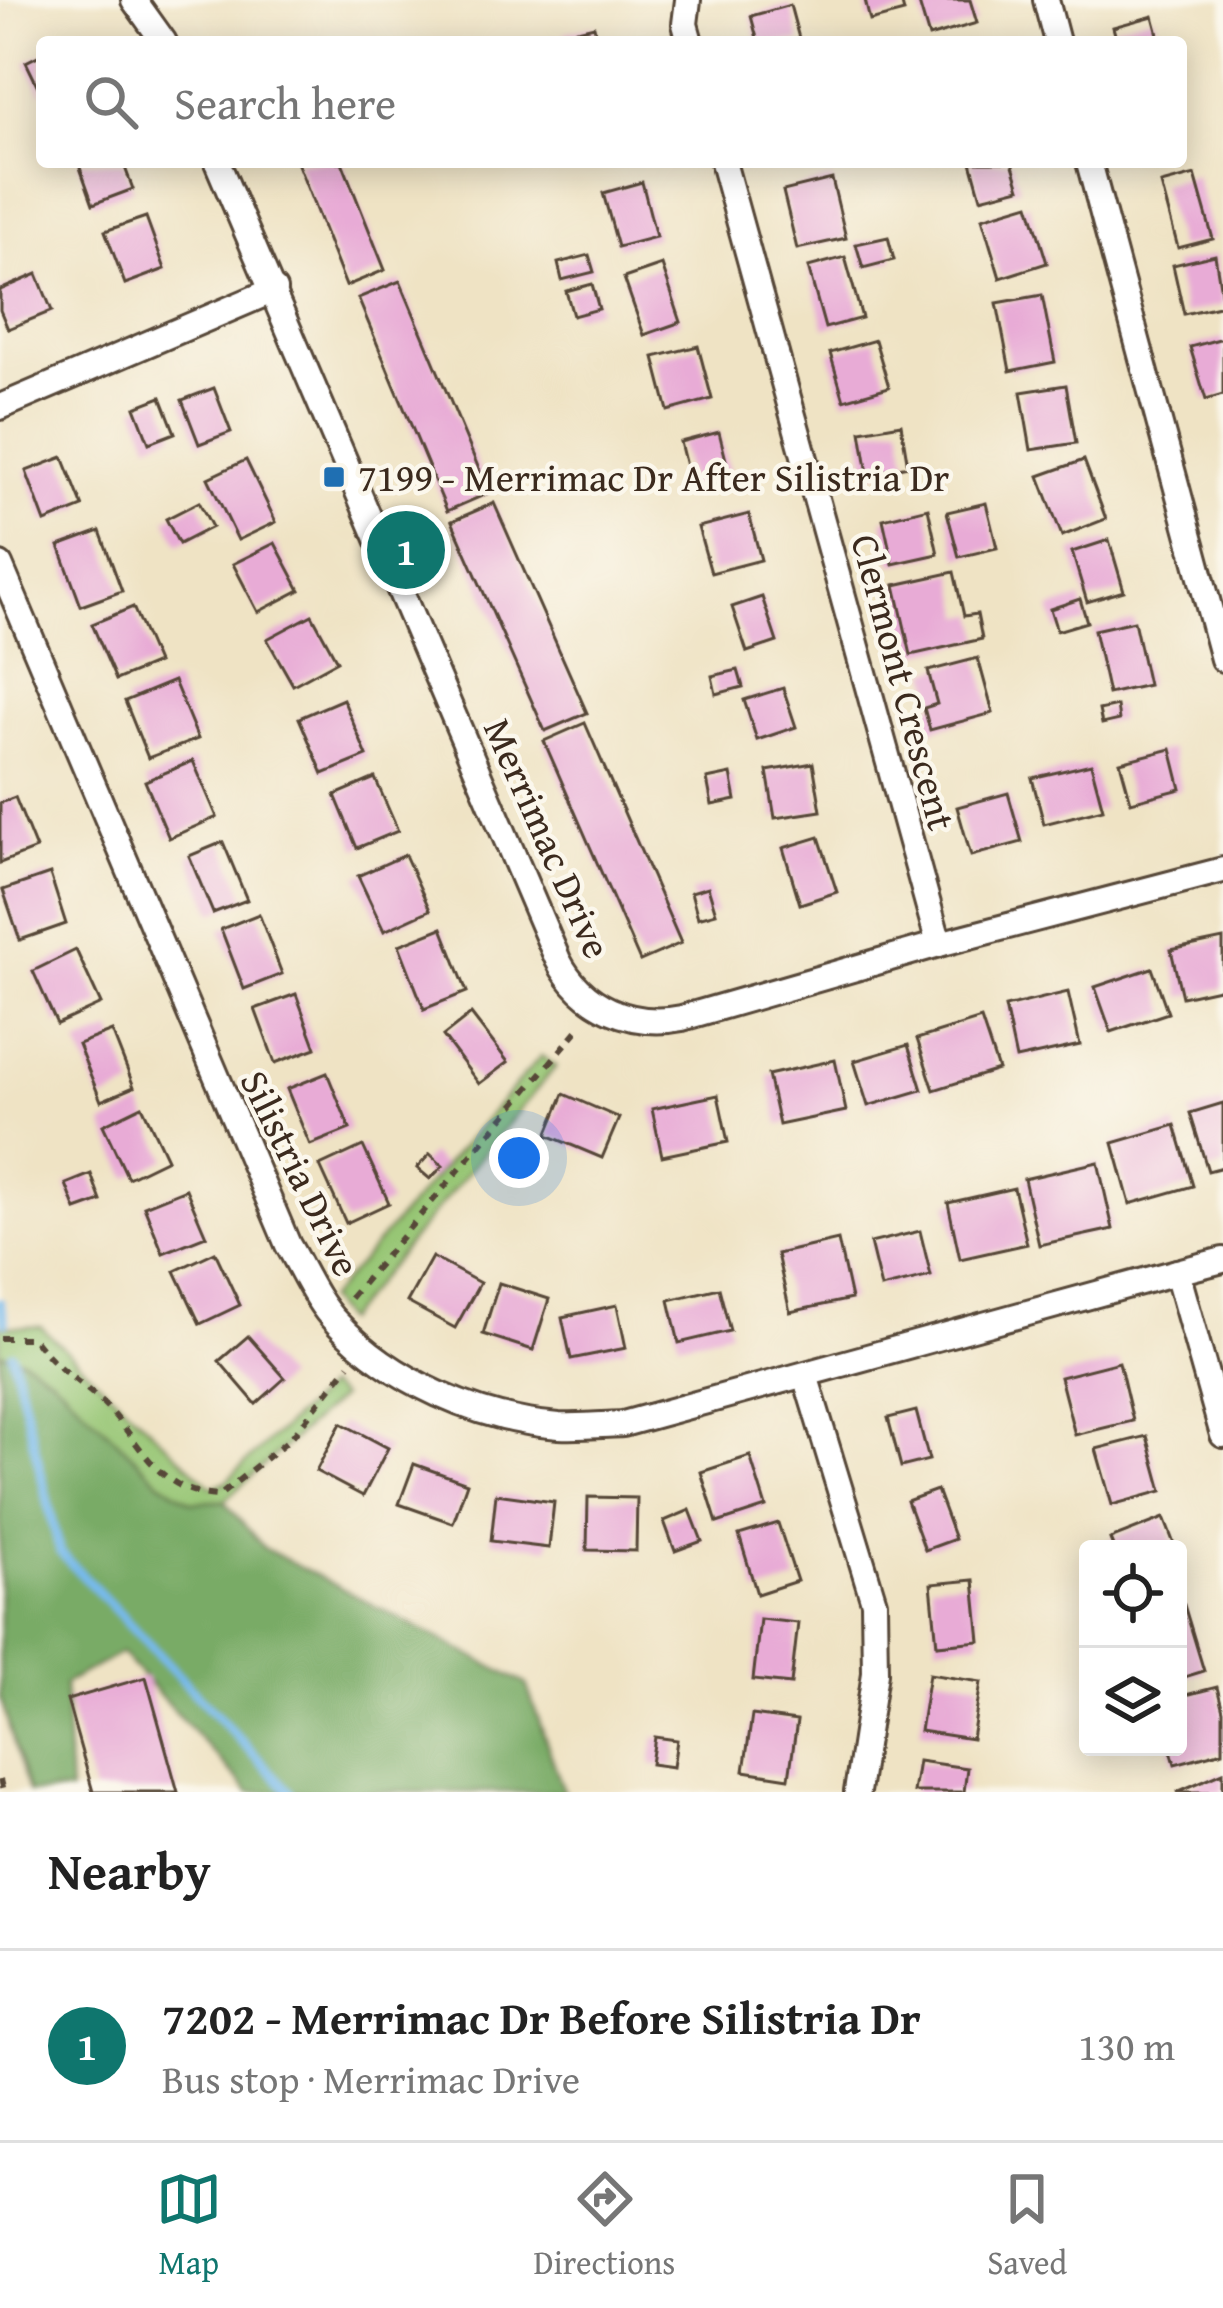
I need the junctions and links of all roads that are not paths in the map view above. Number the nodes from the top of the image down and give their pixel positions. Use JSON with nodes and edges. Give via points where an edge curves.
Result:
{"nodes":[{"id":1,"x":134,"y":0,"type":"edge"},
{"id":2,"x":688,"y":0,"type":"edge"},
{"id":3,"x":1046,"y":0,"type":"edge"},
{"id":4,"x":160,"y":36,"type":"edge"},
{"id":5,"x":688,"y":36,"type":"edge"},
{"id":6,"x":1055,"y":36,"type":"edge"},
{"id":7,"x":221,"y":168,"type":"edge"},
{"id":8,"x":725,"y":168,"type":"edge"},
{"id":9,"x":1091,"y":168,"type":"edge"},
{"id":10,"x":274,"y":290,"type":"junction"},
{"id":11,"x":0,"y":407,"type":"edge"},
{"id":12,"x":0,"y":565,"type":"edge"},
{"id":13,"x":1223,"y":659,"type":"edge"},
{"id":14,"x":1223,"y":870,"type":"edge"},
{"id":15,"x":939,"y":944,"type":"junction"},
{"id":16,"x":1223,"y":1260,"type":"edge"},
{"id":17,"x":1177,"y":1272,"type":"junction"},
{"id":18,"x":805,"y":1375,"type":"junction"},
{"id":19,"x":1223,"y":1435,"type":"edge"},
{"id":20,"x":857,"y":1792,"type":"edge"}],
"edges":[{"from":1,"to":4,"type":"street"},
{"from":2,"to":5,"type":"street"},
{"from":3,"to":6,"type":"street"},
{"from":7,"to":10,"type":"street","name":"Merrimac Drive"},
{"from":8,"to":15,"type":"street","name":"Clermont Crescent"},
{"from":9,"to":13,"type":"street"},
{"from":10,"to":11,"type":"street"},
{"from":10,"to":15,"type":"street","name":"Merrimac Drive","via":[[558,960],[577,988],[598,1006],[667,1021]]},
{"from":12,"to":18,"type":"street","name":"Silistria Drive","via":[[256,1176],[332,1319],[421,1387],[560,1426],[623,1424]]},
{"from":14,"to":15,"type":"street","name":"Merrimac Drive"},
{"from":16,"to":17,"type":"street","name":"Silistria Drive"},
{"from":17,"to":18,"type":"street","name":"Silistria Drive"},
{"from":17,"to":19,"type":"street"},
{"from":18,"to":20,"type":"street","via":[[874,1602],[875,1673]]}]}
